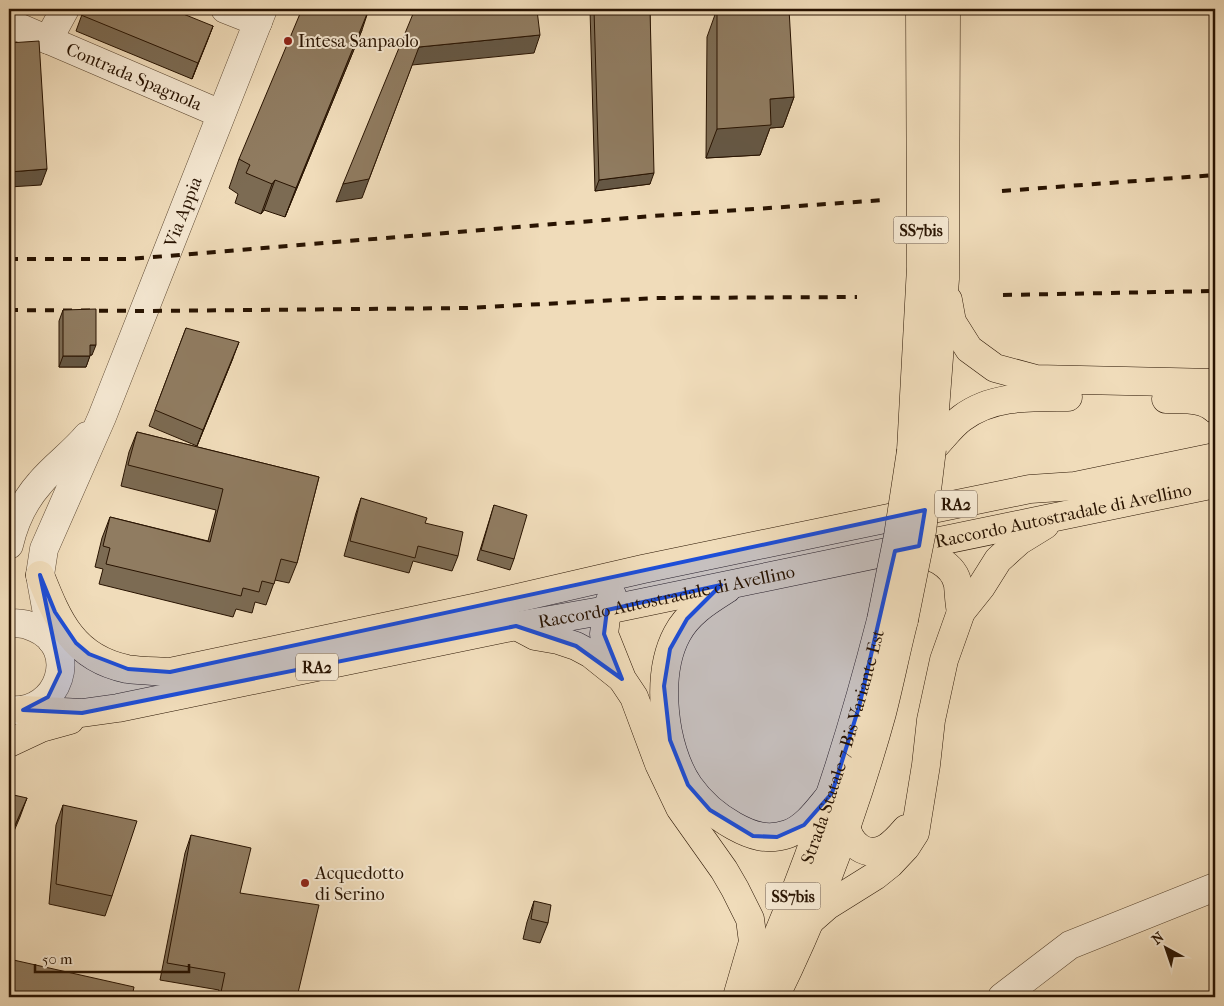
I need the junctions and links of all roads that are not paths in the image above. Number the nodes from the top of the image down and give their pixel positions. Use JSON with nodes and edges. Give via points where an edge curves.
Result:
{"nodes":[{"id":1,"x":65,"y":9,"type":"edge"},
{"id":2,"x":225,"y":9,"type":"edge"},
{"id":3,"x":920,"y":9,"type":"edge"},
{"id":4,"x":946,"y":9,"type":"edge"},
{"id":5,"x":260,"y":15,"type":"edge"},
{"id":6,"x":9,"y":23,"type":"edge"},
{"id":7,"x":48,"y":40,"type":"junction"},
{"id":8,"x":221,"y":114,"type":"junction"},
{"id":9,"x":945,"y":279,"type":"junction"},
{"id":10,"x":1215,"y":383,"type":"edge"},
{"id":11,"x":1215,"y":409,"type":"edge"},
{"id":12,"x":102,"y":417,"type":"junction"},
{"id":13,"x":1215,"y":440,"type":"edge"},
{"id":14,"x":921,"y":450,"type":"junction"},
{"id":15,"x":1215,"y":457,"type":"edge"},
{"id":16,"x":1180,"y":464,"type":"junction"},
{"id":17,"x":1215,"y":484,"type":"edge"},
{"id":18,"x":1069,"y":514,"type":"junction"},
{"id":19,"x":838,"y":528,"type":"junction"},
{"id":20,"x":9,"y":545,"type":"edge"},
{"id":21,"x":906,"y":548,"type":"junction"},
{"id":22,"x":40,"y":575,"type":"junction"},
{"id":23,"x":742,"y":581,"type":"junction"},
{"id":24,"x":607,"y":610,"type":"junction"},
{"id":25,"x":961,"y":612,"type":"junction"},
{"id":26,"x":892,"y":620,"type":"junction"},
{"id":27,"x":9,"y":624,"type":"edge"},
{"id":28,"x":516,"y":626,"type":"junction"},
{"id":29,"x":54,"y":644,"type":"junction"},
{"id":30,"x":170,"y":672,"type":"junction"},
{"id":31,"x":622,"y":679,"type":"junction"},
{"id":32,"x":15,"y":712,"type":"edge"},
{"id":33,"x":82,"y":714,"type":"junction"},
{"id":34,"x":9,"y":744,"type":"edge"},
{"id":35,"x":832,"y":793,"type":"junction"},
{"id":36,"x":919,"y":809,"type":"junction"},
{"id":37,"x":846,"y":825,"type":"junction"},
{"id":38,"x":1215,"y":887,"type":"edge"},
{"id":39,"x":811,"y":920,"type":"junction"},
{"id":40,"x":737,"y":997,"type":"edge"},
{"id":41,"x":750,"y":997,"type":"edge"},
{"id":42,"x":775,"y":997,"type":"edge"},
{"id":43,"x":1002,"y":997,"type":"edge"}],
"edges":[{"from":1,"to":7,"type":"street","name":"Contrada Spagnola"},
{"from":2,"to":5,"type":"street"},
{"from":3,"to":14,"type":"highway","name":"Strada Statale 7 Bis Variante Est","number":"SS7bis"},
{"from":4,"to":9,"type":"highway","name":"Strada Statale 7 Bis Variante Est","number":"SS7bis"},
{"from":5,"to":8,"type":"street","name":"Via Appia"},
{"from":6,"to":7,"type":"street","name":"Contrada Spagnola"},
{"from":7,"to":8,"type":"street","name":"Contrada Spagnola"},
{"from":8,"to":12,"type":"street","name":"Via Appia"},
{"from":9,"to":10,"type":"highway","via":[[952,322],[969,349],[994,368],[1036,379]]},
{"from":9,"to":14,"type":"highway","name":"Strada Statale 7 Bis Variante Est","number":"SS7bis"},
{"from":11,"to":14,"type":"highway","via":[[1195,400],[1018,397],[988,403],[961,418]]},
{"from":12,"to":20,"type":"street","name":"Via Appia","via":[[40,482],[24,505]]},
{"from":12,"to":22,"type":"street","name":"Via Appia","via":[[44,549]]},
{"from":13,"to":16,"type":"highway"},
{"from":14,"to":26,"type":"highway","name":"Strada Statale 7 Bis Variante Est","number":"SS7bis","bridge":true,"via":[[898,536]]},
{"from":15,"to":16,"type":"highway","name":"Raccordo Autostradale di Avellino","number":"RA2"},
{"from":16,"to":19,"type":"highway","name":"Raccordo Autostradale di Avellino","number":"RA2","via":[[1075,486],[1030,489]]},
{"from":17,"to":18,"type":"highway","name":"Raccordo Autostradale di Avellino","number":"RA2"},
{"from":18,"to":21,"type":"highway","name":"Raccordo Autostradale di Avellino","number":"RA2"},
{"from":18,"to":25,"type":"highway","via":[[1018,541],[998,560]]},
{"from":19,"to":24,"type":"highway","via":[[800,546],[621,585],[611,596]]},
{"from":19,"to":30,"type":"highway","name":"Raccordo Autostradale di Avellino","number":"RA2"},
{"from":21,"to":23,"type":"highway","name":"Raccordo Autostradale di Avellino","number":"RA2"},
{"from":21,"to":25,"type":"highway","via":[[928,555],[946,565],[954,574]]},
{"from":22,"to":29,"type":"street","name":"Via Appia"},
{"from":22,"to":30,"type":"highway","via":[[55,612],[76,643],[89,654],[128,669]]},
{"from":23,"to":24,"type":"highway","name":"Raccordo Autostradale di Avellino","number":"RA2"},
{"from":23,"to":35,"type":"highway","via":[[698,608],[677,633],[670,649],[665,665],[664,707],[674,756],[688,785],[710,810],[754,836],[771,838],[790,834],[804,825]]},
{"from":24,"to":28,"type":"highway","name":"Raccordo Autostradale di Avellino","number":"RA2"},
{"from":24,"to":31,"type":"highway","via":[[604,634]]},
{"from":25,"to":36,"type":"highway","via":[[942,669],[931,720]]},
{"from":26,"to":35,"type":"highway","name":"Strada Statale 7 Bis Variante Est","number":"SS7bis","via":[[859,707]]},
{"from":26,"to":37,"type":"highway","name":"Strada Statale 7 Bis Variante Est","number":"SS7bis","via":[[882,711]]},
{"from":27,"to":29,"type":"street","via":[[28,624],[42,631]]},
{"from":28,"to":31,"type":"highway","via":[[536,636],[576,646],[592,654]]},
{"from":28,"to":33,"type":"highway","name":"Raccordo Autostradale di Avellino","number":"RA2"},
{"from":29,"to":30,"type":"highway","via":[[106,677],[117,680],[157,679]]},
{"from":29,"to":32,"type":"street","name":"Via Appia","via":[[60,667],[56,686],[37,706]]},
{"from":31,"to":40,"type":"highway","via":[[634,697],[659,764],[680,808],[724,870],[750,920],[753,942]]},
{"from":32,"to":33,"type":"highway"},
{"from":33,"to":34,"type":"highway","via":[[41,728]]},
{"from":35,"to":41,"type":"highway","name":"Strada Statale 7 Bis Variante Est","number":"SS7bis","via":[[788,911]]},
{"from":36,"to":37,"type":"highway","via":[[896,841],[872,852],[852,842]]},
{"from":36,"to":39,"type":"highway","via":[[916,833],[890,864],[826,906]]},
{"from":37,"to":39,"type":"highway","name":"Strada Statale 7 Bis Variante Est","number":"SS7bis"},
{"from":38,"to":43,"type":"street","via":[[1070,946]]},
{"from":39,"to":42,"type":"highway","name":"Strada Statale 7 Bis Variante Est","number":"SS7bis"}]}
